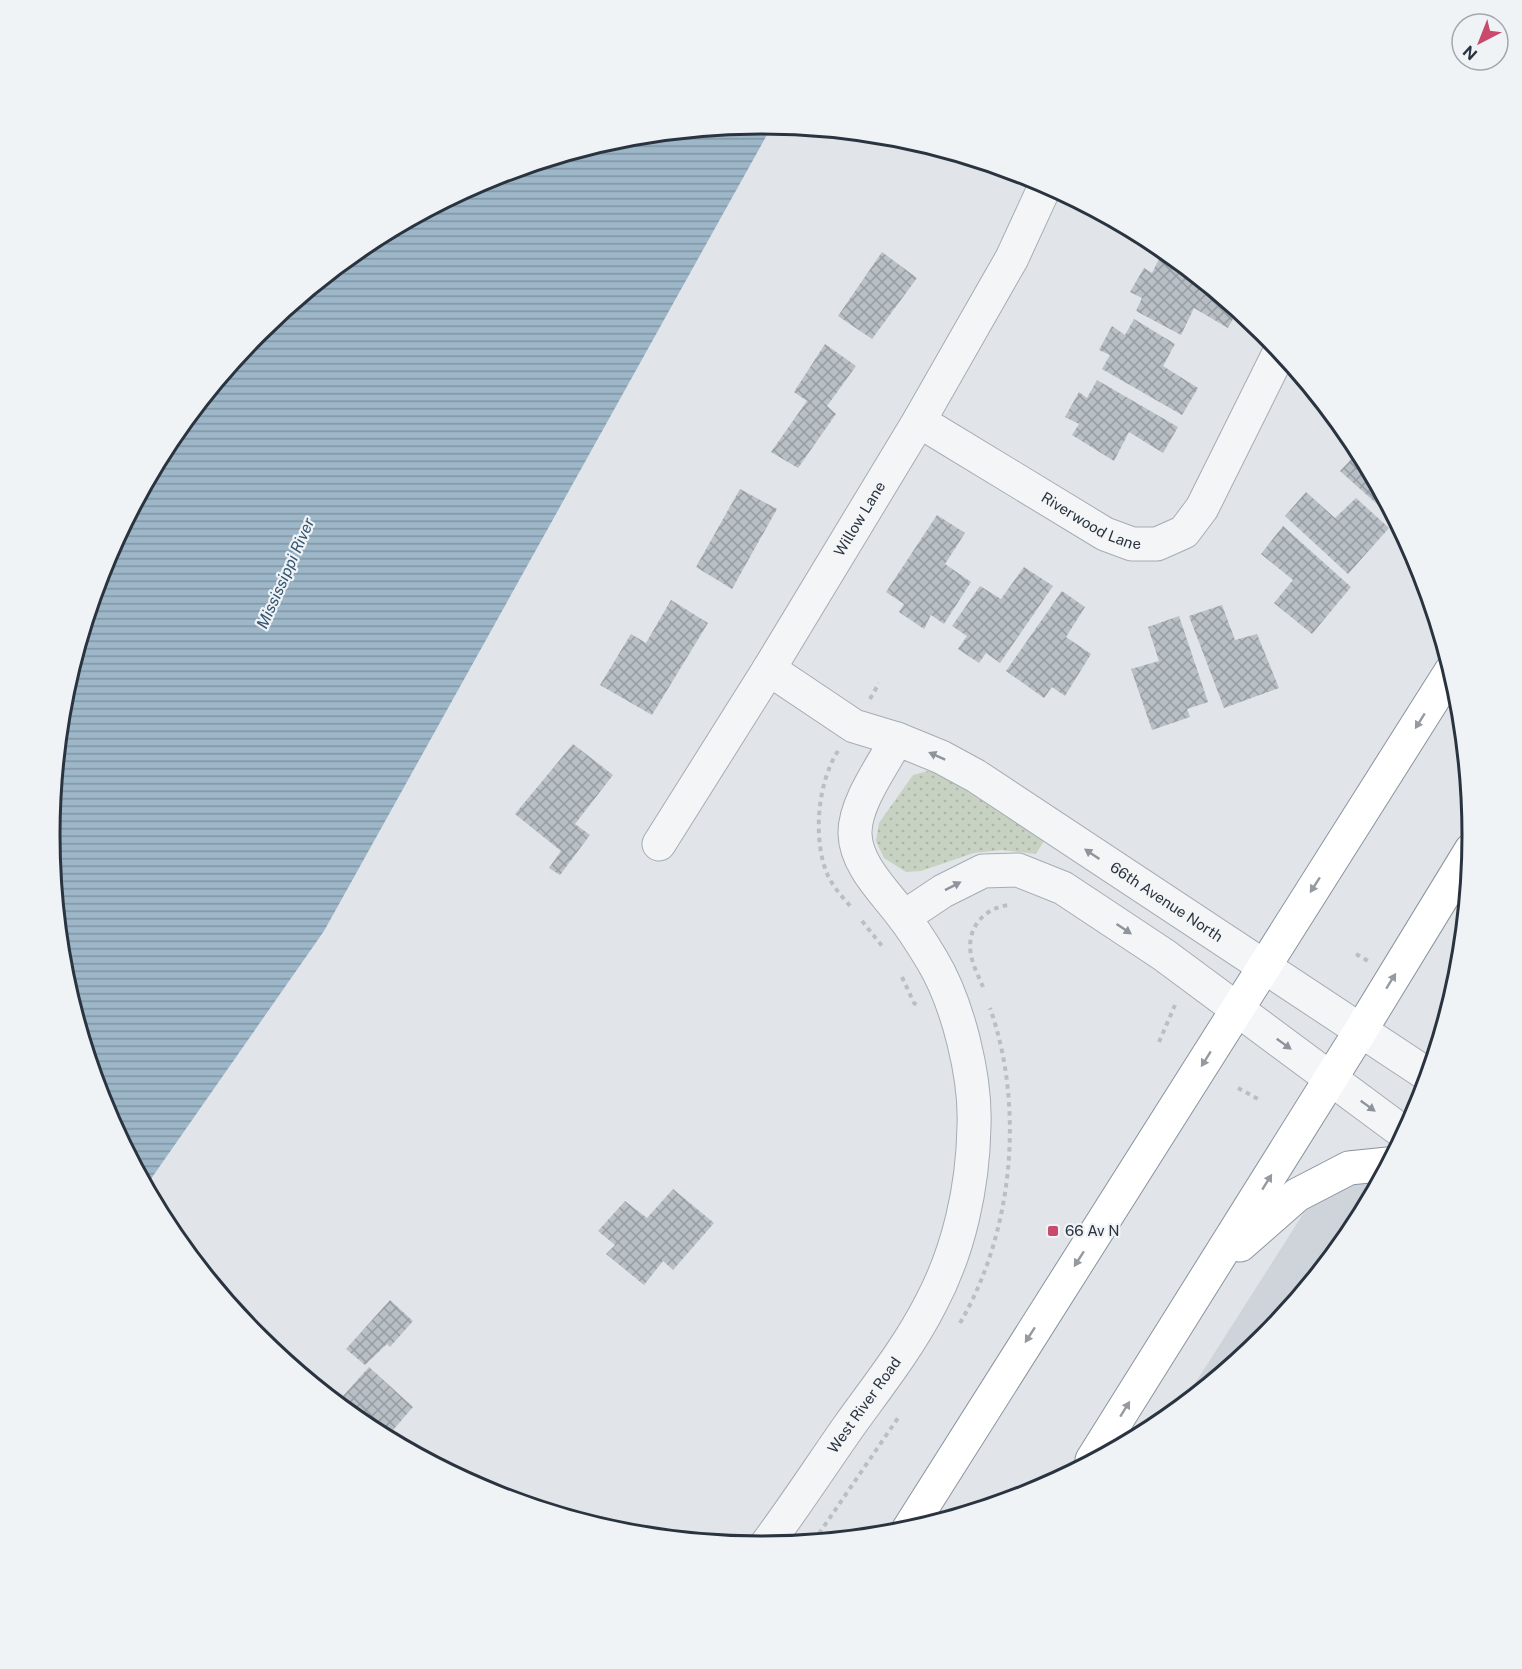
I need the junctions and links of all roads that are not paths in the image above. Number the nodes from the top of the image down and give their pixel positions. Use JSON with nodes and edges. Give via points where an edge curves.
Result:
{"nodes":[{"id":1,"x":1042,"y":193,"type":"edge"},
{"id":2,"x":1276,"y":359,"type":"edge"},
{"id":3,"x":919,"y":421,"type":"junction"},
{"id":4,"x":769,"y":669,"type":"junction"},
{"id":5,"x":1445,"y":681,"type":"edge"},
{"id":6,"x":897,"y":739,"type":"junction"},
{"id":7,"x":659,"y":844,"type":"dead end"},
{"id":8,"x":1461,"y":867,"type":"edge"},
{"id":9,"x":904,"y":917,"type":"junction"},
{"id":10,"x":1264,"y":967,"type":"junction"},
{"id":11,"x":1237,"y":1009,"type":"junction"},
{"id":12,"x":1360,"y":1030,"type":"junction"},
{"id":13,"x":1421,"y":1070,"type":"edge"},
{"id":14,"x":1331,"y":1079,"type":"junction"},
{"id":15,"x":1398,"y":1128,"type":"edge"},
{"id":16,"x":1379,"y":1165,"type":"edge"},
{"id":17,"x":1214,"y":1268,"type":"junction"},
{"id":18,"x":1100,"y":1448,"type":"edge"},
{"id":19,"x":916,"y":1518,"type":"edge"},
{"id":20,"x":773,"y":1535,"type":"edge"}],
"edges":[{"from":1,"to":3,"type":"street","name":"Willow Lane","via":[[1012,258]]},
{"from":2,"to":3,"type":"street","name":"Riverwood Lane","via":[[1202,507],[1184,532],[1158,544],[1132,544],[1105,534]]},
{"from":3,"to":4,"type":"street","name":"Willow Lane"},
{"from":4,"to":6,"type":"street","name":"66th Avenue North","via":[[854,726]]},
{"from":4,"to":7,"type":"street","name":"Willow Lane"},
{"from":5,"to":10,"type":"highway","one_way":true},
{"from":6,"to":9,"type":"street","via":[[863,800],[855,834],[858,852],[866,866]]},
{"from":10,"to":6,"type":"street","name":"66th Avenue North","one_way":true,"via":[[976,776]]},
{"from":12,"to":8,"type":"highway","one_way":true},
{"from":9,"to":11,"type":"street","one_way":true,"via":[[983,871],[1018,870],[1064,888]]},
{"from":9,"to":20,"type":"street","name":"West River Road","via":[[934,963],[960,1028],[968,1060],[974,1125],[962,1221],[930,1305]]},
{"from":10,"to":11,"type":"highway"},
{"from":10,"to":12,"type":"street","name":"66th Avenue North"},
{"from":11,"to":14,"type":"street","one_way":true},
{"from":11,"to":19,"type":"highway","one_way":true},
{"from":12,"to":13,"type":"street","name":"66th Avenue North"},
{"from":12,"to":14,"type":"highway"},
{"from":14,"to":15,"type":"street","one_way":true},
{"from":17,"to":14,"type":"highway","one_way":true},
{"from":16,"to":17,"type":"highway","via":[[1349,1168],[1297,1195]]},
{"from":18,"to":17,"type":"highway","one_way":true}]}
